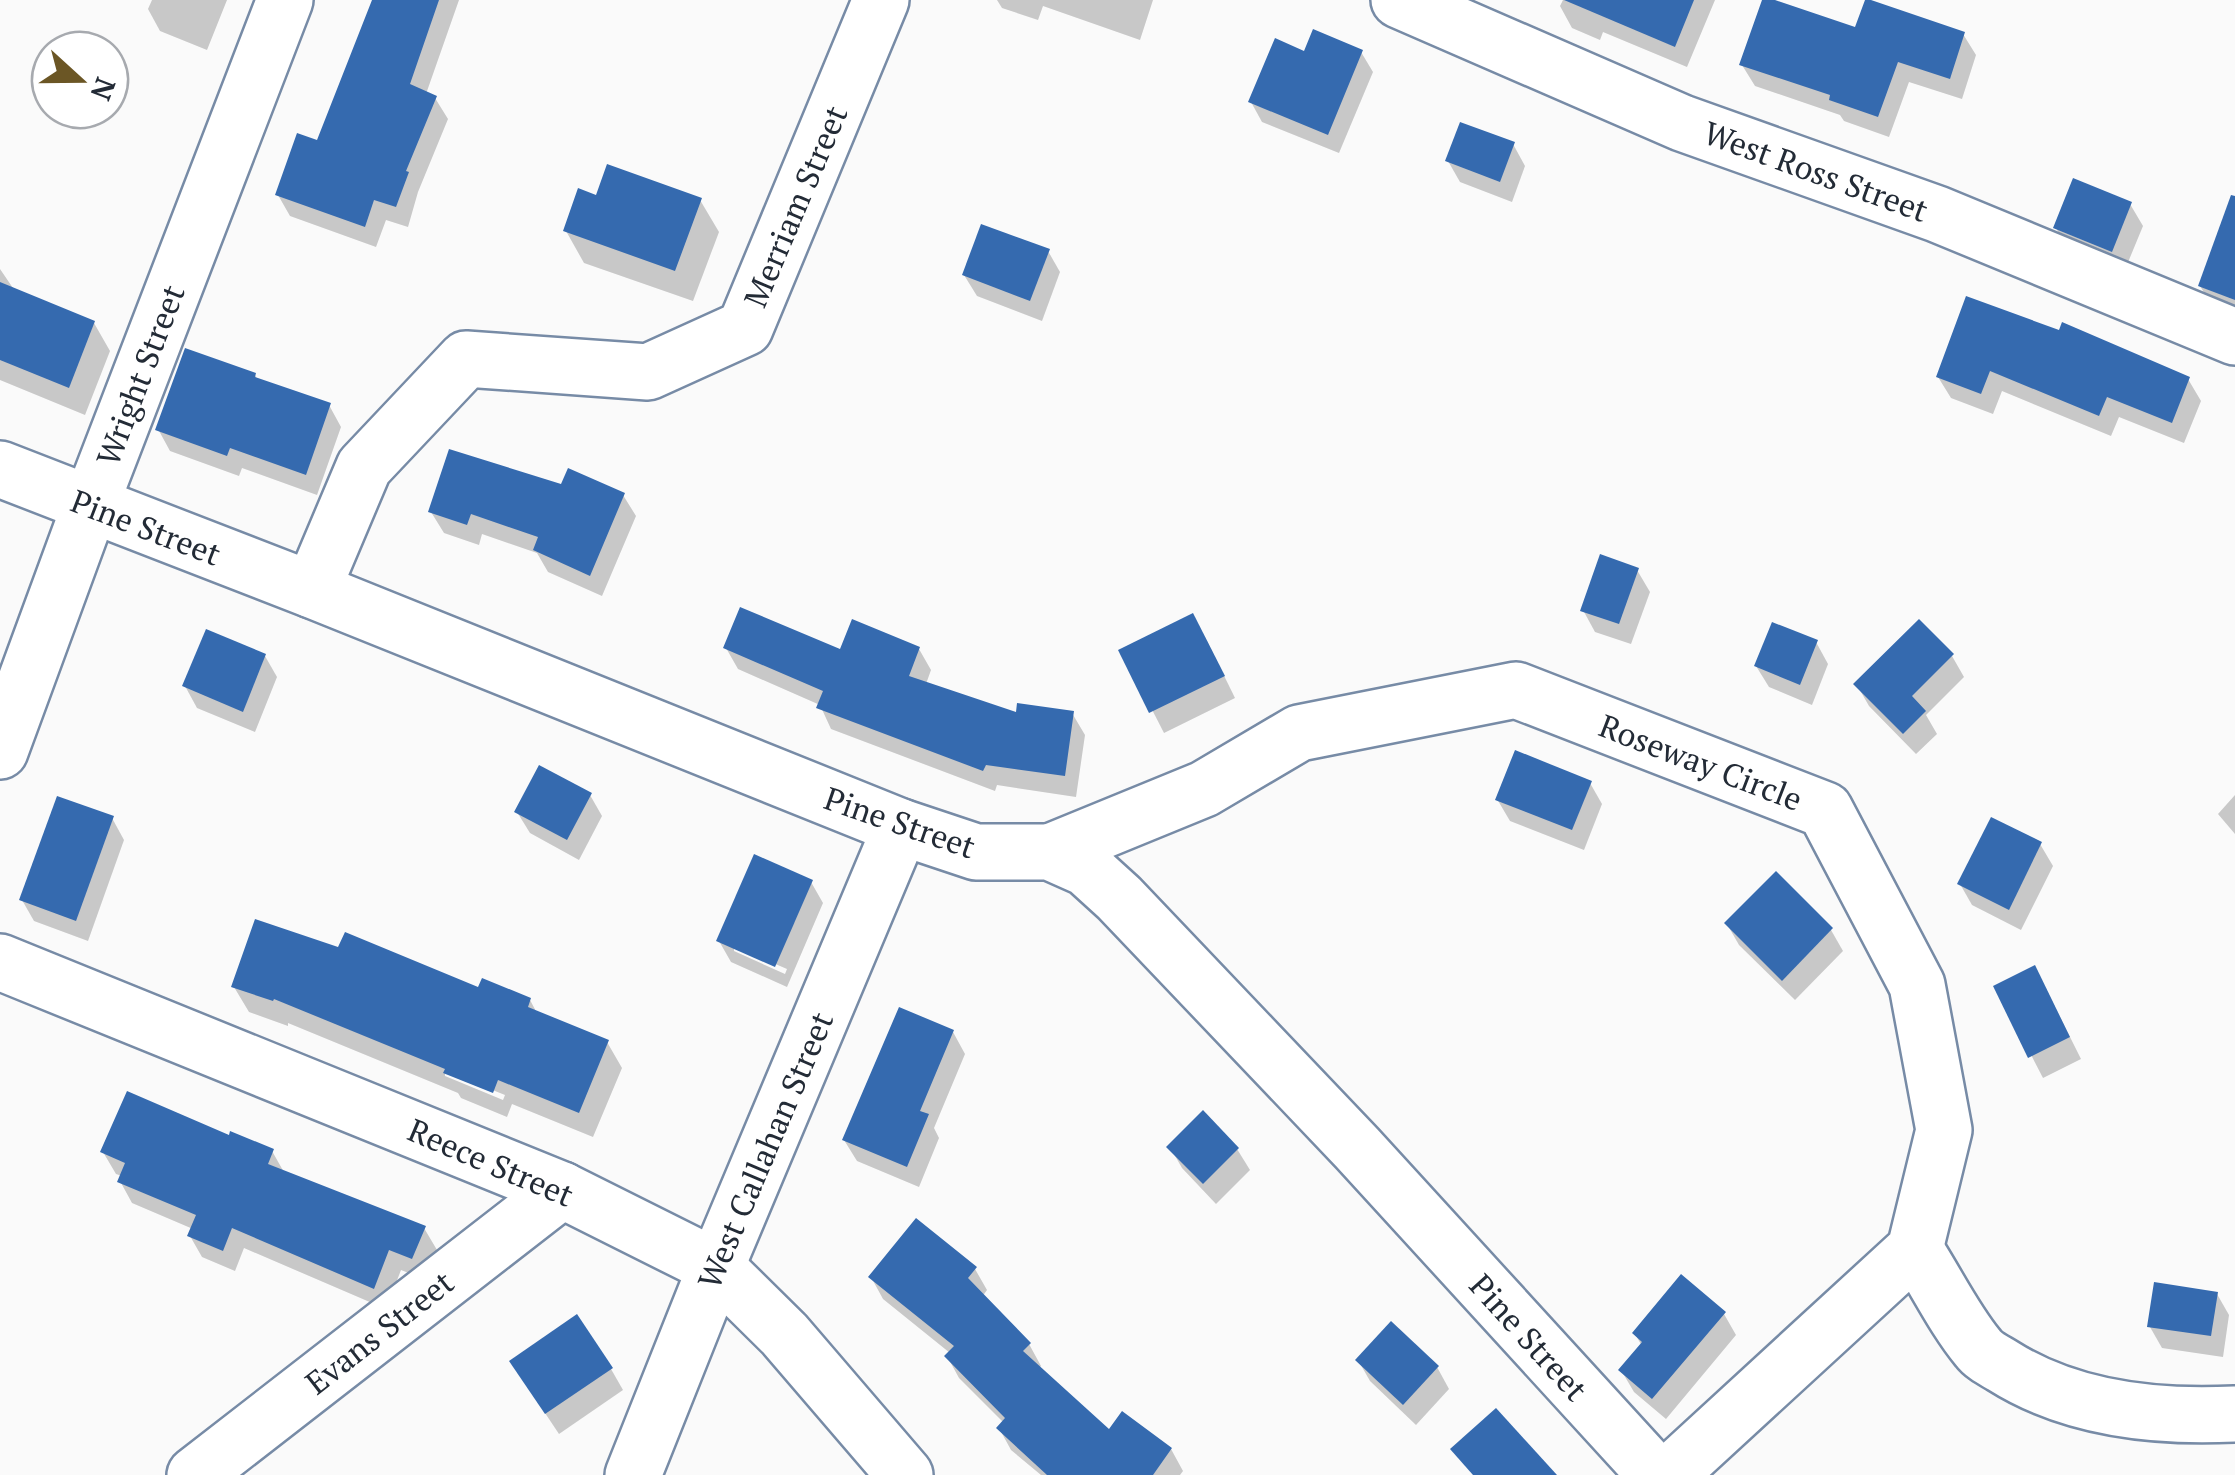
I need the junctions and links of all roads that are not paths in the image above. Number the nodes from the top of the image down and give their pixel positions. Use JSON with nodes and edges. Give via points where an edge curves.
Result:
{"nodes":[{"id":1,"x":285,"y":0,"type":"edge"},
{"id":2,"x":881,"y":0,"type":"edge"},
{"id":3,"x":1399,"y":0,"type":"edge"},
{"id":4,"x":2235,"y":337,"type":"edge"},
{"id":5,"x":0,"y":470,"type":"edge"},
{"id":6,"x":90,"y":506,"type":"junction"},
{"id":7,"x":312,"y":590,"type":"junction"},
{"id":8,"x":0,"y":751,"type":"edge"},
{"id":9,"x":900,"y":826,"type":"junction"},
{"id":10,"x":1050,"y":852,"type":"junction"},
{"id":11,"x":10,"y":979,"type":"edge"},
{"id":12,"x":562,"y":1190,"type":"junction"},
{"id":13,"x":1916,"y":1249,"type":"junction"},
{"id":14,"x":716,"y":1267,"type":"junction"},
{"id":15,"x":2235,"y":1414,"type":"edge"},
{"id":16,"x":195,"y":1475,"type":"edge"},
{"id":17,"x":633,"y":1475,"type":"edge"},
{"id":18,"x":905,"y":1475,"type":"edge"},
{"id":19,"x":1656,"y":1475,"type":"edge"},
{"id":20,"x":1669,"y":1475,"type":"edge"}],
"edges":[{"from":1,"to":6,"type":"street","name":"Wright Street"},
{"from":2,"to":7,"type":"street","name":"Merriam Street","via":[[745,328],[648,372],[466,359],[364,467]]},
{"from":3,"to":4,"type":"street","name":"West Ross Street","via":[[1682,122],[1937,214]]},
{"from":5,"to":6,"type":"street","name":"Pine Street"},
{"from":6,"to":7,"type":"street","name":"Pine Street"},
{"from":6,"to":8,"type":"street","name":"Wright Street"},
{"from":7,"to":9,"type":"street","name":"Pine Street"},
{"from":9,"to":10,"type":"street","name":"Pine Street","via":[[976,852]]},
{"from":9,"to":14,"type":"street","name":"West Callahan Street"},
{"from":10,"to":13,"type":"street","name":"Roseway Circle","via":[[1204,788],[1299,733],[1516,690],[1825,810],[1917,984],[1944,1130]]},
{"from":10,"to":19,"type":"street","name":"Pine Street","via":[[1086,868],[1119,898]]},
{"from":11,"to":12,"type":"street","name":"Reece Street"},
{"from":12,"to":14,"type":"street","name":"Reece Street"},
{"from":12,"to":16,"type":"street","name":"Evans Street"},
{"from":13,"to":15,"type":"street","via":[[1980,1351],[2024,1379],[2128,1411]]},
{"from":13,"to":20,"type":"street"},
{"from":14,"to":17,"type":"street","name":"West Callahan Street"},
{"from":14,"to":18,"type":"street","name":"Reece Street","via":[[784,1334]]}]}
